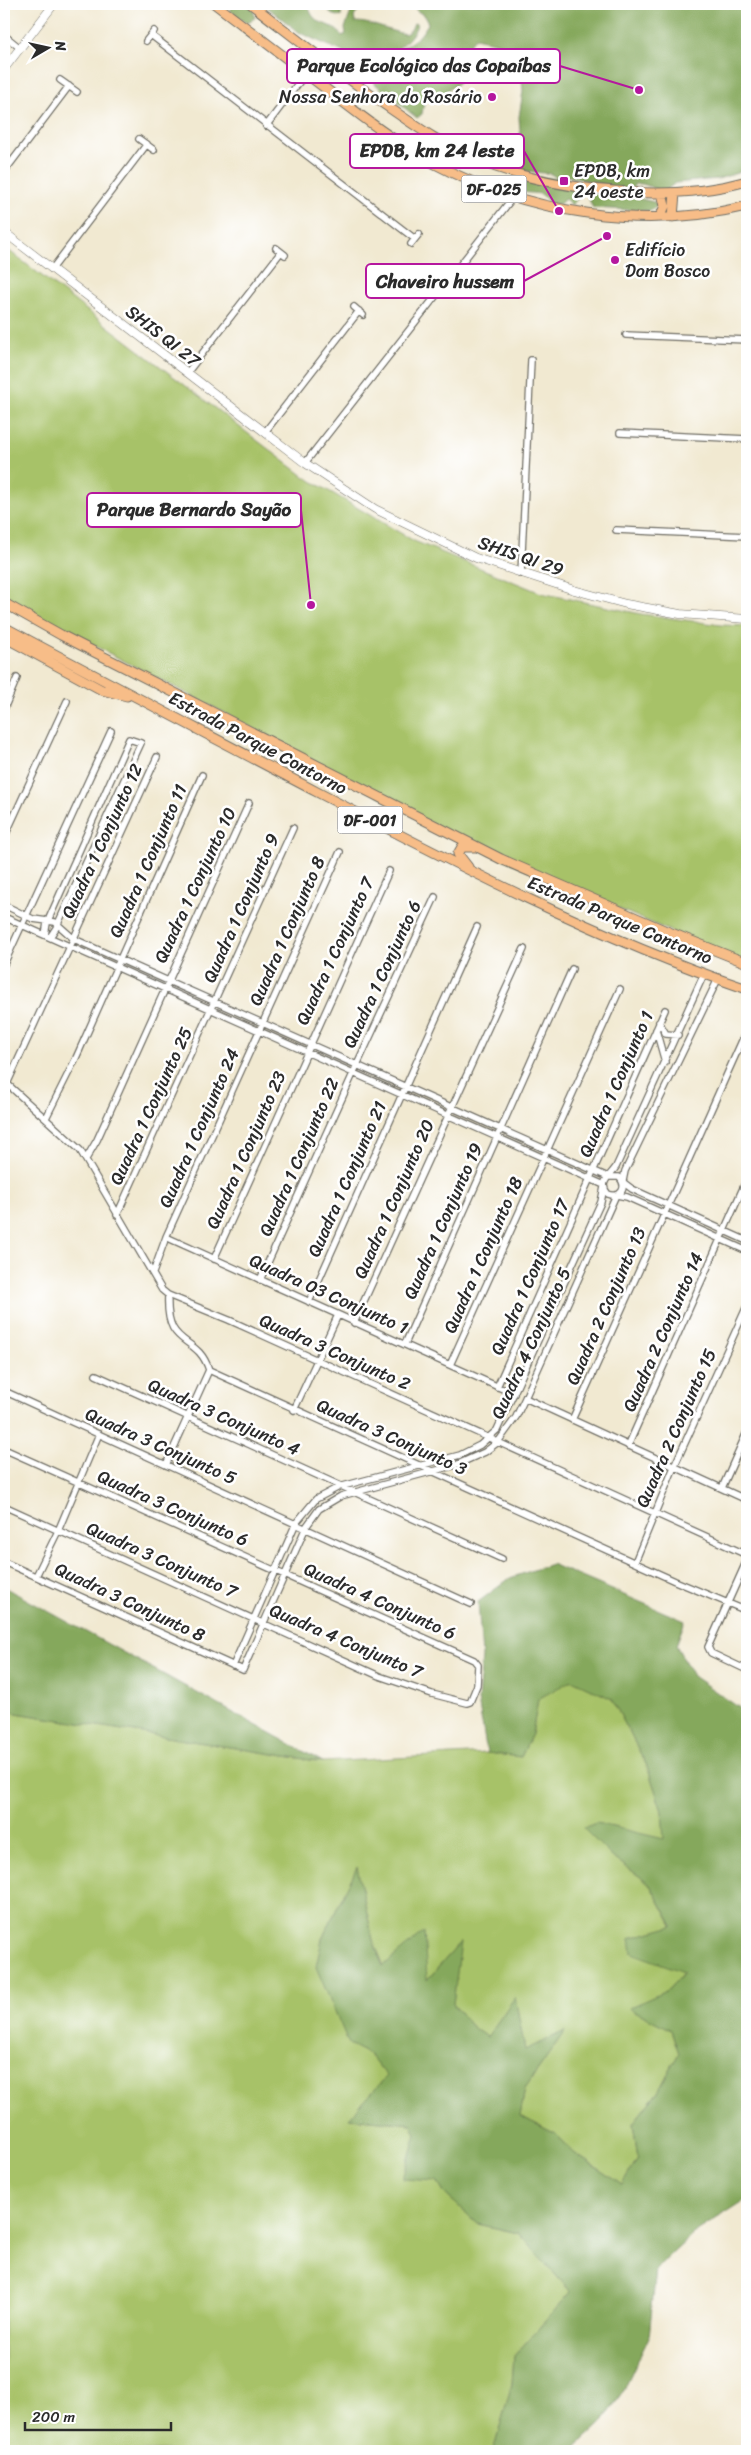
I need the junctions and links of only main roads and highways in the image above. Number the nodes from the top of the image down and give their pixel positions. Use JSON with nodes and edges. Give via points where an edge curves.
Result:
{"nodes":[{"id":1,"x":215,"y":4,"type":"edge"},
{"id":2,"x":251,"y":4,"type":"edge"},
{"id":3,"x":428,"y":134,"type":"junction"},
{"id":4,"x":444,"y":143,"type":"junction"},
{"id":5,"x":418,"y":153,"type":"junction"},
{"id":6,"x":435,"y":164,"type":"junction"},
{"id":7,"x":747,"y":181,"type":"edge"},
{"id":8,"x":662,"y":193,"type":"junction"},
{"id":9,"x":675,"y":193,"type":"junction"},
{"id":10,"x":747,"y":206,"type":"edge"},
{"id":11,"x":660,"y":217,"type":"junction"},
{"id":12,"x":673,"y":217,"type":"junction"},
{"id":13,"x":4,"y":603,"type":"edge"},
{"id":14,"x":4,"y":628,"type":"edge"},
{"id":15,"x":4,"y":637,"type":"edge"},
{"id":16,"x":137,"y":698,"type":"junction"},
{"id":17,"x":481,"y":848,"type":"junction"},
{"id":18,"x":474,"y":874,"type":"junction"},
{"id":19,"x":747,"y":962,"type":"edge"},
{"id":20,"x":747,"y":989,"type":"edge"}],
"edges":[{"from":1,"to":5,"type":"main road","number":"DF-025","via":[[366,120]]},
{"from":2,"to":3,"type":"main road","number":"DF-025"},
{"from":3,"to":4,"type":"main road","number":"DF-025"},
{"from":3,"to":5,"type":"main road","via":[[429,144]]},
{"from":4,"to":6,"type":"main road","via":[[431,153]]},
{"from":4,"to":8,"type":"main road","number":"DF-025","via":[[473,158],[539,180],[590,189]]},
{"from":5,"to":6,"type":"main road","number":"DF-025"},
{"from":6,"to":11,"type":"main road","number":"DF-025","via":[[514,196],[575,212]]},
{"from":7,"to":9,"type":"main road","number":"DF-025"},
{"from":8,"to":9,"type":"main road","number":"DF-025"},
{"from":8,"to":11,"type":"main road","via":[[665,206]]},
{"from":9,"to":12,"type":"main road"},
{"from":10,"to":12,"type":"main road","number":"DF-025"},
{"from":11,"to":12,"type":"main road","number":"DF-025"},
{"from":13,"to":17,"type":"main road","name":"Estrada Parque Contorno","number":"DF-001"},
{"from":14,"to":16,"type":"main road","name":"Estrada Parque Contorno","number":"DF-001"},
{"from":15,"to":16,"type":"main road","via":[[102,690]]},
{"from":16,"to":18,"type":"main road","name":"Estrada Parque Contorno","number":"DF-001"},
{"from":17,"to":18,"type":"main road","via":[[465,846],[458,854]]},
{"from":17,"to":19,"type":"main road","name":"Estrada Parque Contorno","number":"DF-001","via":[[664,930]]},
{"from":18,"to":20,"type":"main road","name":"Estrada Parque Contorno","number":"DF-001","via":[[598,931]]}]}
